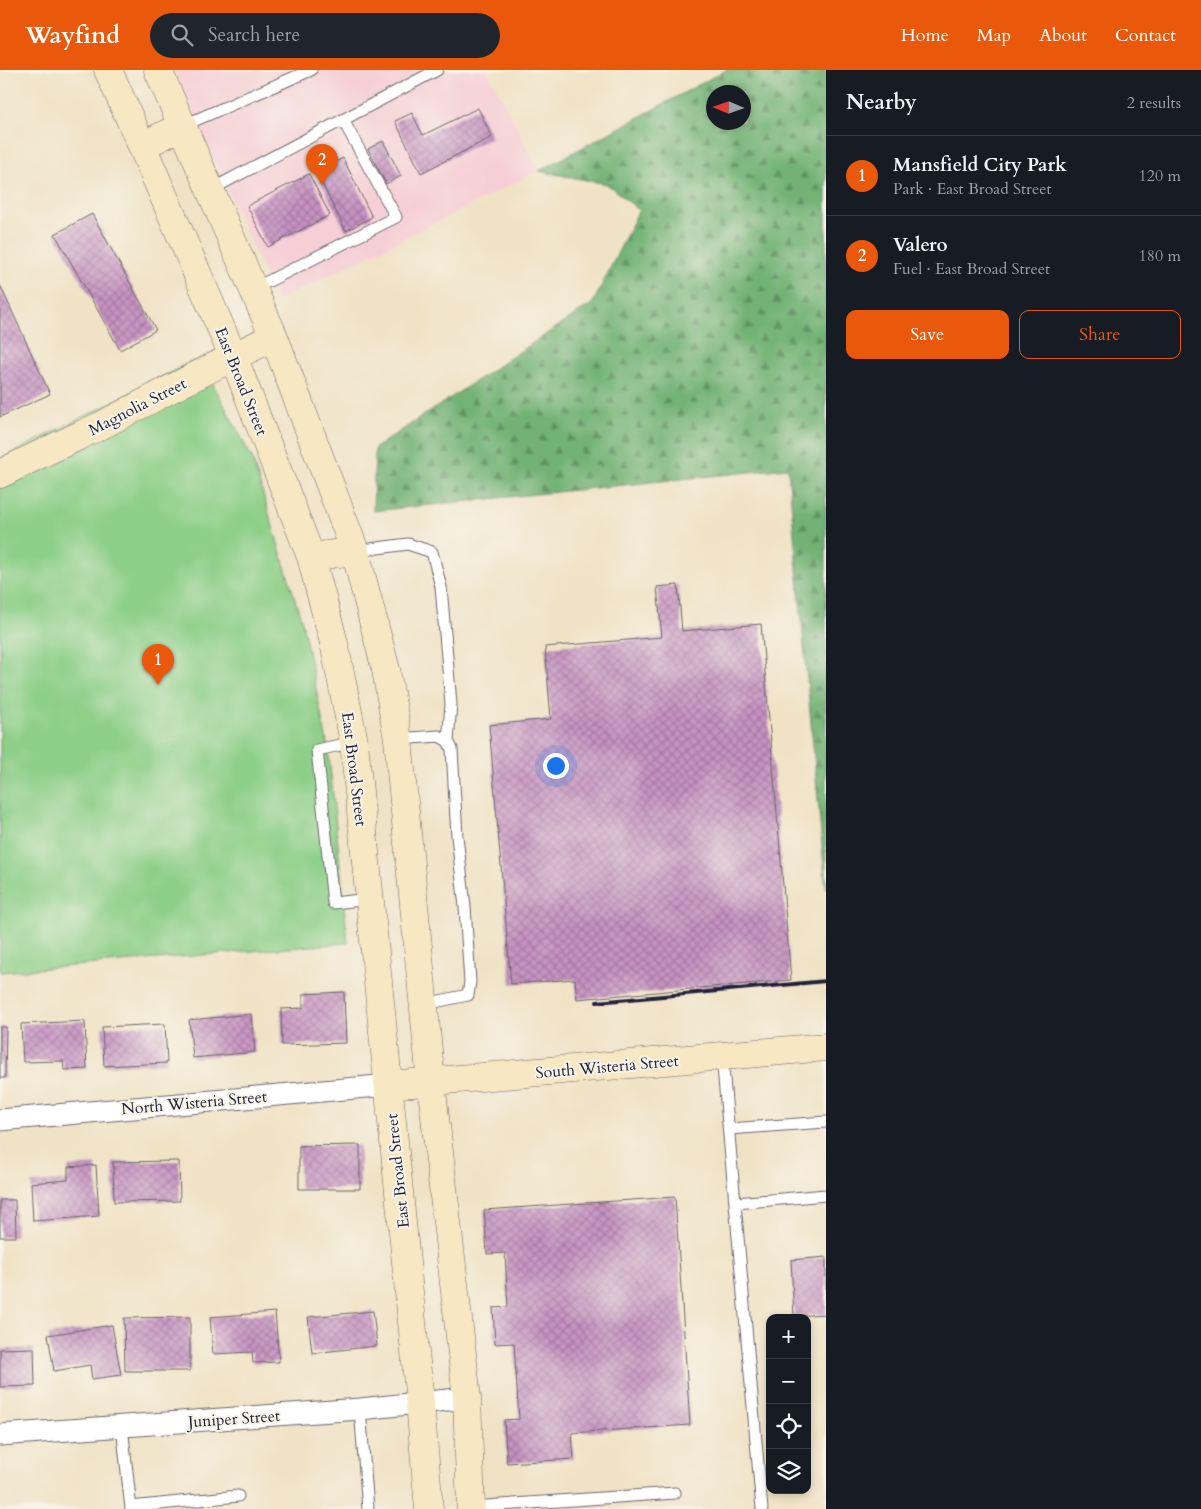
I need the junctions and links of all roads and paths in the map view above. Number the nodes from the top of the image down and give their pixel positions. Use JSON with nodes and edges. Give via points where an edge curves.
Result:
{"nodes":[{"id":1,"x":108,"y":70,"type":"edge"},
{"id":2,"x":158,"y":70,"type":"edge"},
{"id":3,"x":311,"y":70,"type":"edge"},
{"id":4,"x":437,"y":70,"type":"edge"},
{"id":5,"x":343,"y":120,"type":"junction"},
{"id":6,"x":182,"y":126,"type":"junction"},
{"id":7,"x":142,"y":146,"type":"junction"},
{"id":8,"x":210,"y":190,"type":"junction"},
{"id":9,"x":253,"y":289,"type":"junction"},
{"id":10,"x":274,"y":337,"type":"junction"},
{"id":11,"x":233,"y":356,"type":"junction"},
{"id":12,"x":0,"y":474,"type":"edge"},
{"id":13,"x":355,"y":551,"type":"junction"},
{"id":14,"x":311,"y":557,"type":"junction"},
{"id":15,"x":398,"y":738,"type":"junction"},
{"id":16,"x":448,"y":741,"type":"junction"},
{"id":17,"x":354,"y":742,"type":"junction"},
{"id":18,"x":370,"y":898,"type":"junction"},
{"id":19,"x":425,"y":1004,"type":"junction"},
{"id":20,"x":826,"y":1047,"type":"edge"},
{"id":21,"x":722,"y":1056,"type":"junction"},
{"id":22,"x":431,"y":1082,"type":"junction"},
{"id":23,"x":389,"y":1085,"type":"junction"},
{"id":24,"x":0,"y":1120,"type":"edge"},
{"id":25,"x":826,"y":1122,"type":"edge"},
{"id":26,"x":729,"y":1129,"type":"junction"},
{"id":27,"x":826,"y":1195,"type":"edge"},
{"id":28,"x":736,"y":1203,"type":"junction"},
{"id":29,"x":467,"y":1398,"type":"junction"},
{"id":30,"x":420,"y":1402,"type":"junction"},
{"id":31,"x":360,"y":1409,"type":"junction"},
{"id":32,"x":122,"y":1426,"type":"junction"},
{"id":33,"x":0,"y":1435,"type":"edge"},
{"id":34,"x":675,"y":1493,"type":"dead end"},
{"id":35,"x":238,"y":1496,"type":"dead end"},
{"id":36,"x":131,"y":1508,"type":"edge"},
{"id":37,"x":471,"y":1508,"type":"edge"},
{"id":38,"x":368,"y":1509,"type":"edge"},
{"id":39,"x":429,"y":1509,"type":"edge"},
{"id":40,"x":762,"y":1509,"type":"edge"}],
"edges":[{"from":1,"to":7,"type":"main road","name":"East Broad Street"},
{"from":2,"to":6,"type":"main road"},
{"from":3,"to":6,"type":"lane"},
{"from":4,"to":5,"type":"lane"},
{"from":5,"to":8,"type":"lane"},
{"from":5,"to":9,"type":"lane","via":[[396,217]]},
{"from":6,"to":7,"type":"main road"},
{"from":6,"to":8,"type":"main road"},
{"from":7,"to":11,"type":"main road","name":"East Broad Street"},
{"from":8,"to":9,"type":"main road"},
{"from":9,"to":10,"type":"main road"},
{"from":10,"to":11,"type":"main road","name":"Magnolia Street"},
{"from":10,"to":13,"type":"main road"},
{"from":11,"to":12,"type":"main road","name":"Magnolia Street"},
{"from":11,"to":14,"type":"main road","name":"East Broad Street"},
{"from":13,"to":14,"type":"main road"},
{"from":13,"to":15,"type":"main road","via":[[386,670]]},
{"from":13,"to":16,"type":"lane","via":[[408,544],[432,552],[441,587],[451,704]]},
{"from":14,"to":17,"type":"main road","name":"East Broad Street","via":[[334,643]]},
{"from":15,"to":16,"type":"lane","via":[[439,736]]},
{"from":15,"to":17,"type":"main road"},
{"from":15,"to":19,"type":"main road"},
{"from":16,"to":19,"type":"lane","via":[[452,749],[470,982],[468,994]]},
{"from":17,"to":18,"type":"main road","name":"East Broad Street"},
{"from":17,"to":18,"type":"lane","via":[[317,750],[333,903]]},
{"from":18,"to":23,"type":"main road","name":"East Broad Street"},
{"from":19,"to":22,"type":"main road"},
{"from":20,"to":21,"type":"main road","name":"South Wisteria Street"},
{"from":21,"to":22,"type":"main road","name":"South Wisteria Street"},
{"from":21,"to":26,"type":"lane"},
{"from":22,"to":23,"type":"main road","name":"South Wisteria Street"},
{"from":22,"to":29,"type":"main road"},
{"from":23,"to":24,"type":"street","name":"North Wisteria Street"},
{"from":23,"to":30,"type":"main road","name":"East Broad Street"},
{"from":25,"to":26,"type":"lane"},
{"from":26,"to":28,"type":"lane"},
{"from":27,"to":28,"type":"lane"},
{"from":28,"to":40,"type":"lane"},
{"from":29,"to":30,"type":"street","name":"Juniper Street"},
{"from":29,"to":37,"type":"main road"},
{"from":30,"to":31,"type":"street","name":"Juniper Street"},
{"from":30,"to":39,"type":"main road","name":"East Broad Street"},
{"from":31,"to":32,"type":"street","name":"Juniper Street"},
{"from":31,"to":38,"type":"lane"},
{"from":32,"to":33,"type":"street","name":"Juniper Street"},
{"from":32,"to":36,"type":"lane"},
{"from":34,"to":37,"type":"lane"},
{"from":35,"to":36,"type":"lane"}]}
